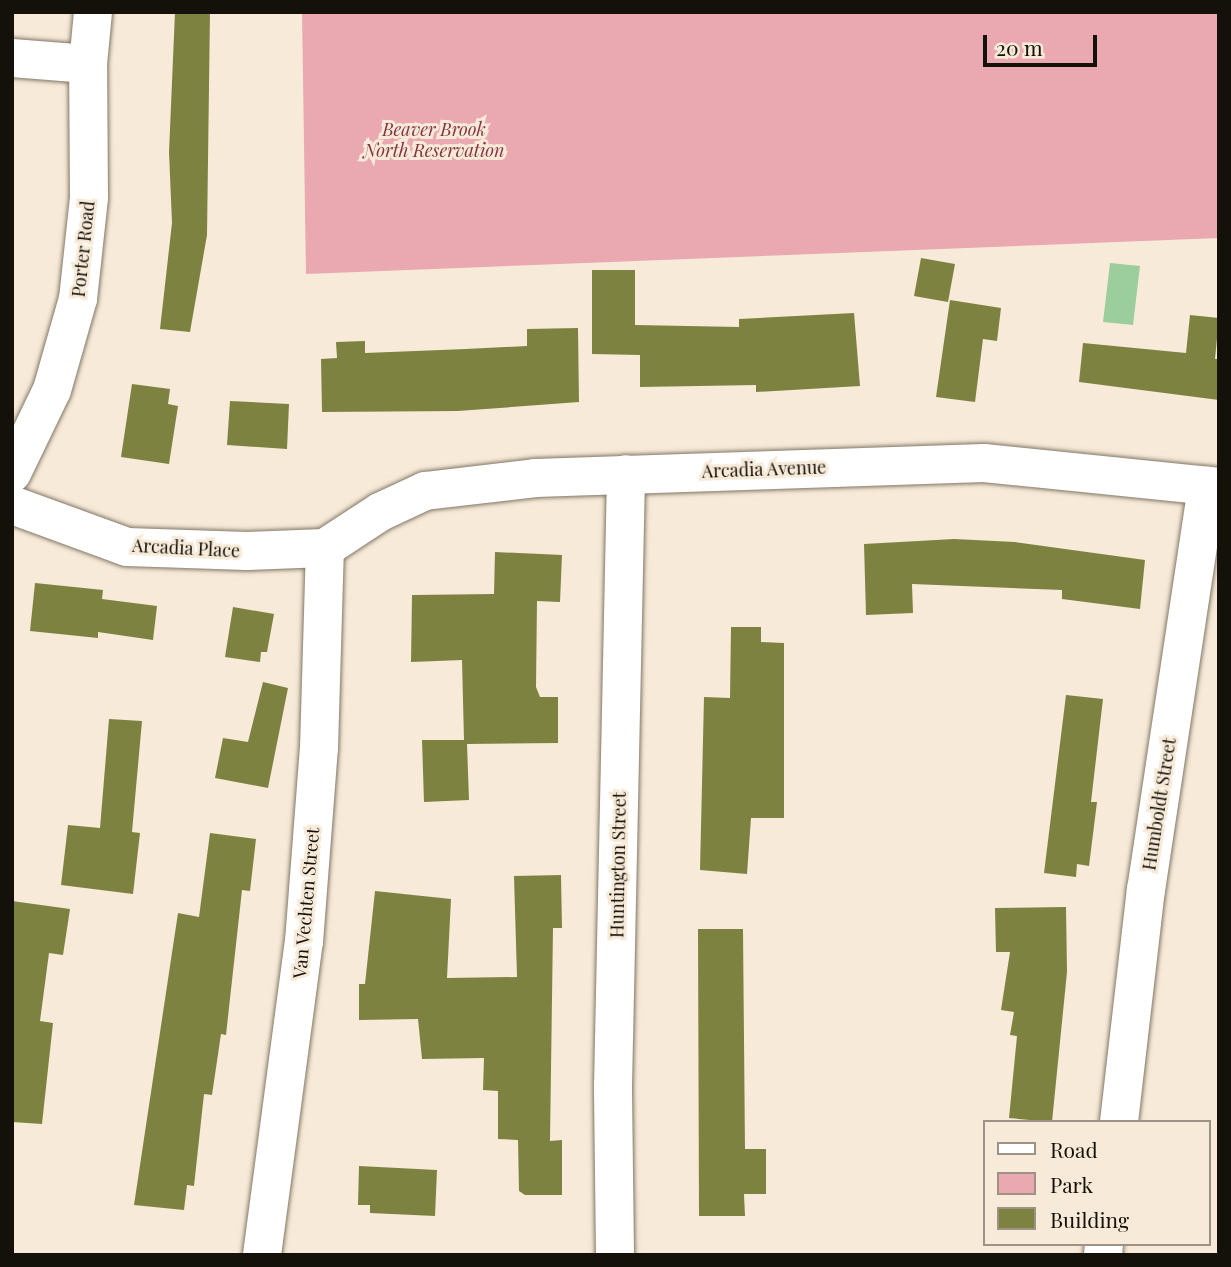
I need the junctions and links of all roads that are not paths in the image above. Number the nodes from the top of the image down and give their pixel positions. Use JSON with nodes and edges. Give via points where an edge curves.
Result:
{"nodes":[{"id":1,"x":93,"y":12,"type":"edge"},
{"id":2,"x":12,"y":58,"type":"edge"},
{"id":3,"x":88,"y":64,"type":"junction"},
{"id":4,"x":12,"y":473,"type":"edge"},
{"id":5,"x":626,"y":474,"type":"junction"},
{"id":6,"x":1213,"y":487,"type":"edge"},
{"id":7,"x":12,"y":505,"type":"edge"},
{"id":8,"x":325,"y":548,"type":"junction"},
{"id":9,"x":1119,"y":1120,"type":"edge"},
{"id":10,"x":262,"y":1255,"type":"edge"},
{"id":11,"x":615,"y":1255,"type":"edge"}],
"edges":[{"from":1,"to":3,"type":"street","name":"Porter Road"},
{"from":2,"to":3,"type":"street"},
{"from":3,"to":4,"type":"street","name":"Porter Road","via":[[89,197],[78,299],[52,390]]},
{"from":5,"to":6,"type":"street","name":"Arcadia Avenue","via":[[984,463]]},
{"from":5,"to":8,"type":"street","name":"Arcadia Avenue","via":[[535,478],[425,491],[380,512]]},
{"from":5,"to":11,"type":"street","name":"Huntington Street","via":[[613,1072]]},
{"from":6,"to":9,"type":"street","name":"Humboldt Street","via":[[1146,890]]},
{"from":7,"to":8,"type":"street","name":"Arcadia Place","via":[[127,547]]},
{"from":8,"to":10,"type":"street","name":"Van Vechten Street","via":[[319,748],[304,942]]}]}
